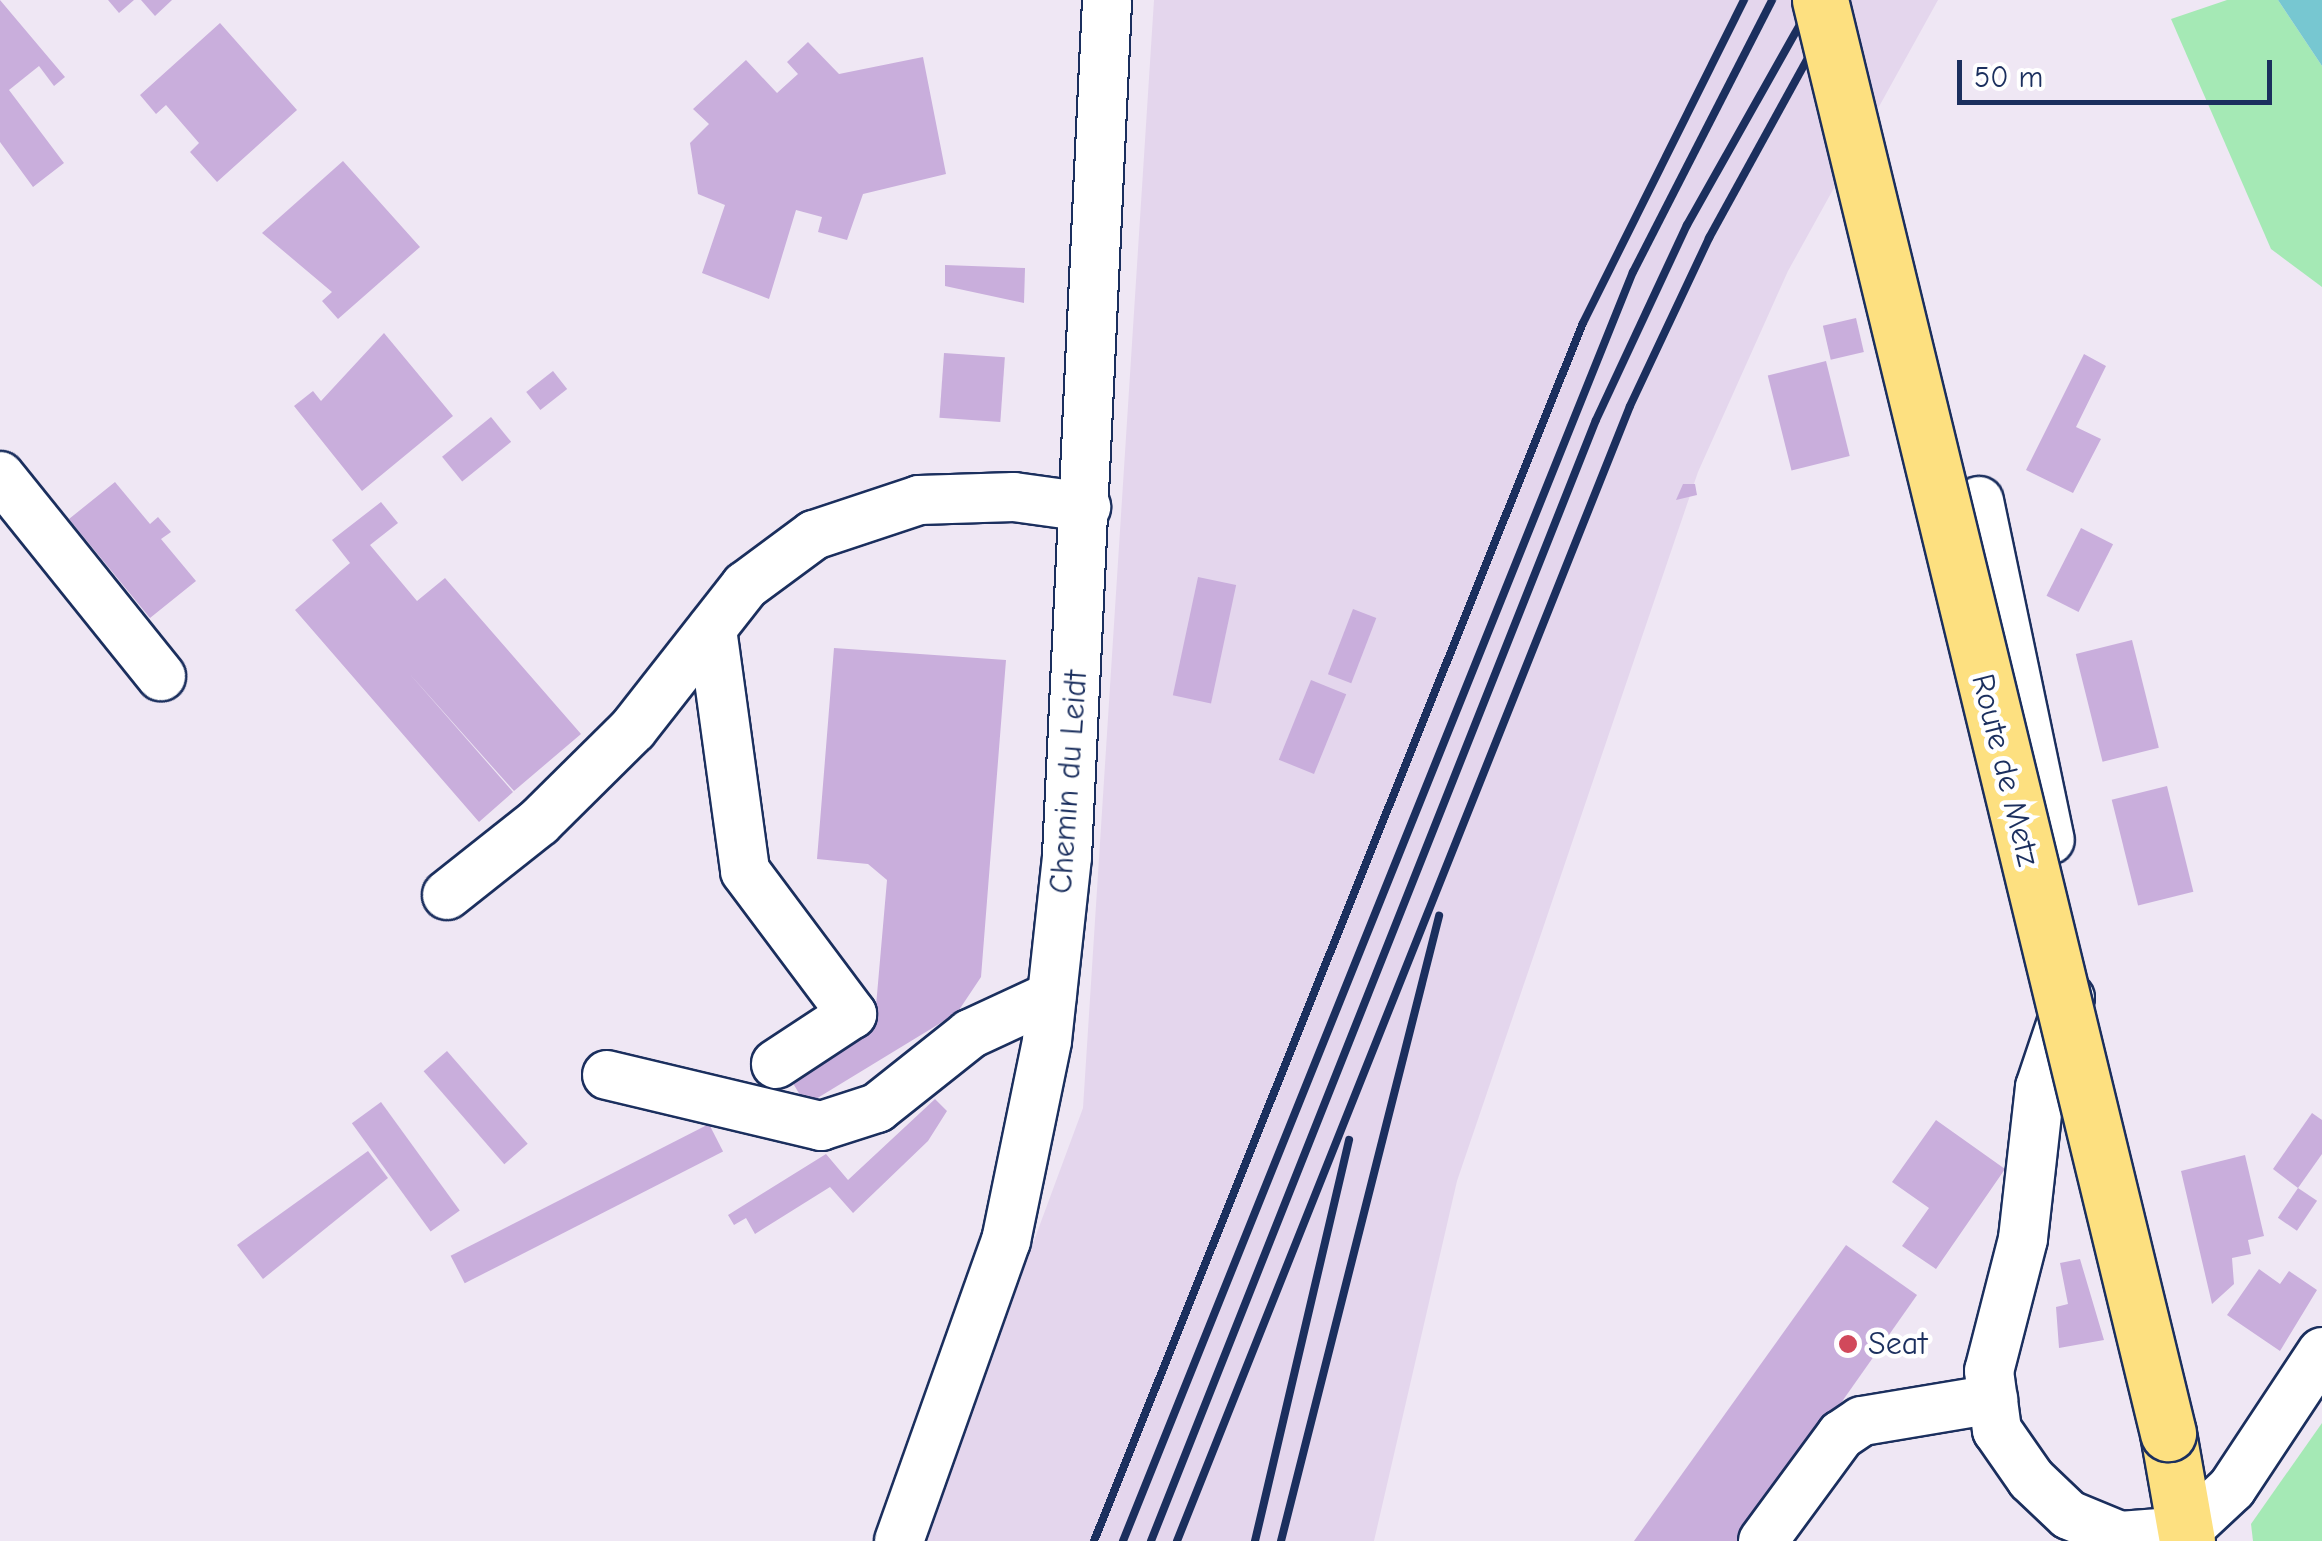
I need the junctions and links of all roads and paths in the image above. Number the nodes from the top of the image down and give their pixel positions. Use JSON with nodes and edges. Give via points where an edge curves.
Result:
{"nodes":[{"id":1,"x":1107,"y":0,"type":"edge"},
{"id":2,"x":1820,"y":0,"type":"edge"},
{"id":3,"x":0,"y":476,"type":"edge"},
{"id":4,"x":1979,"y":501,"type":"dead end"},
{"id":5,"x":1086,"y":507,"type":"junction"},
{"id":6,"x":712,"y":629,"type":"junction"},
{"id":7,"x":162,"y":676,"type":"dead end"},
{"id":8,"x":448,"y":895,"type":"dead end"},
{"id":9,"x":1052,"y":996,"type":"junction"},
{"id":10,"x":776,"y":1064,"type":"dead end"},
{"id":11,"x":607,"y":1076,"type":"dead end"},
{"id":12,"x":2322,"y":1352,"type":"edge"},
{"id":13,"x":1993,"y":1399,"type":"junction"},
{"id":14,"x":2186,"y":1536,"type":"edge"},
{"id":15,"x":899,"y":1541,"type":"edge"},
{"id":16,"x":1763,"y":1541,"type":"edge"}],
"edges":[{"from":1,"to":5,"type":"street","name":"Chemin du Leidt"},
{"from":2,"to":14,"type":"main road","name":"Route de Metz","bridge":true,"via":[[2168,1433]]},
{"from":3,"to":7,"type":"street"},
{"from":4,"to":13,"type":"street","via":[[2078,974],[2040,1086],[2023,1238],[1989,1371]]},
{"from":5,"to":6,"type":"street","via":[[1014,497],[919,500],[814,535],[745,586]]},
{"from":5,"to":9,"type":"street","name":"Chemin du Leidt"},
{"from":6,"to":8,"type":"street","via":[[633,730]]},
{"from":6,"to":10,"type":"street","via":[[745,871],[852,1014]]},
{"from":9,"to":11,"type":"street","via":[[970,1034],[877,1108],[845,1122],[794,1126]]},
{"from":9,"to":15,"type":"street","name":"Chemin du Leidt","via":[[1006,1241]]},
{"from":12,"to":14,"type":"street","via":[[2232,1488]]},
{"from":13,"to":14,"type":"street","via":[[1997,1430],[2069,1514],[2120,1536]]},
{"from":13,"to":16,"type":"street","via":[[1851,1428]]}]}
